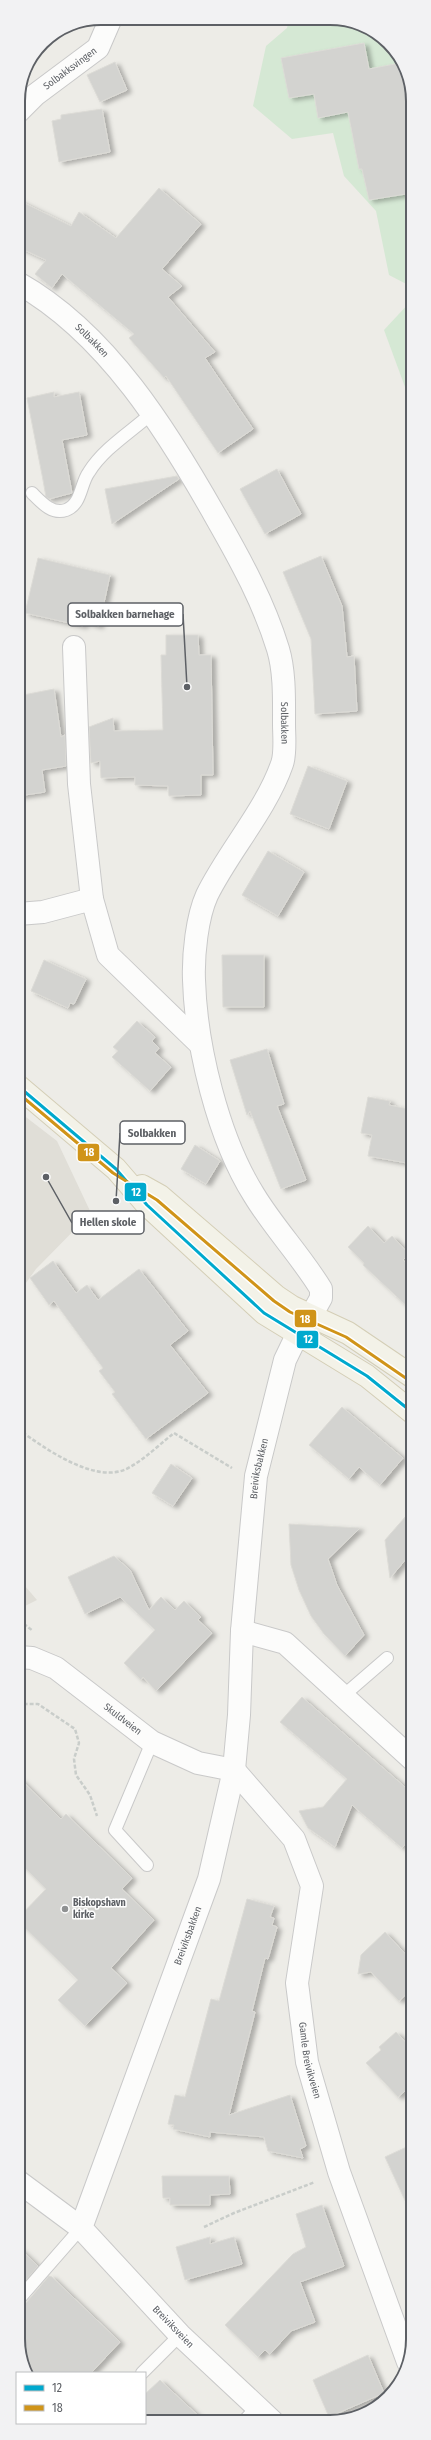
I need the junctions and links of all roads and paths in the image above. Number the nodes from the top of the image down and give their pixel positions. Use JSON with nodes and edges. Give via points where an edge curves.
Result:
{"nodes":[{"id":1,"x":108,"y":25,"type":"edge"},
{"id":2,"x":25,"y":105,"type":"edge"},
{"id":3,"x":25,"y":288,"type":"edge"},
{"id":4,"x":152,"y":413,"type":"junction"},
{"id":5,"x":32,"y":493,"type":"dead end"},
{"id":6,"x":74,"y":647,"type":"dead end"},
{"id":7,"x":92,"y":898,"type":"junction"},
{"id":8,"x":25,"y":913,"type":"edge"},
{"id":9,"x":200,"y":1044,"type":"junction"},
{"id":10,"x":25,"y":1092,"type":"edge"},
{"id":11,"x":116,"y":1170,"type":"junction"},
{"id":12,"x":311,"y":1316,"type":"junction"},
{"id":13,"x":298,"y":1333,"type":"junction"},
{"id":14,"x":406,"y":1372,"type":"edge"},
{"id":15,"x":406,"y":1407,"type":"edge"},
{"id":16,"x":25,"y":1434,"type":"edge"},
{"id":17,"x":256,"y":1476,"type":"junction"},
{"id":18,"x":242,"y":1631,"type":"junction"},
{"id":19,"x":25,"y":1657,"type":"edge"},
{"id":20,"x":387,"y":1658,"type":"dead end"},
{"id":21,"x":343,"y":1696,"type":"junction"},
{"id":22,"x":25,"y":1704,"type":"edge"},
{"id":23,"x":152,"y":1742,"type":"junction"},
{"id":24,"x":406,"y":1754,"type":"edge"},
{"id":25,"x":234,"y":1770,"type":"junction"},
{"id":26,"x":115,"y":1830,"type":"junction"},
{"id":27,"x":147,"y":1864,"type":"dead end"},
{"id":28,"x":339,"y":2172,"type":"junction"},
{"id":29,"x":25,"y":2186,"type":"edge"},
{"id":30,"x":204,"y":2227,"type":"dead end"},
{"id":31,"x":81,"y":2228,"type":"junction"},
{"id":32,"x":25,"y":2292,"type":"edge"},
{"id":33,"x":180,"y":2335,"type":"junction"},
{"id":34,"x":404,"y":2352,"type":"edge"},
{"id":35,"x":143,"y":2372,"type":"edge"},
{"id":36,"x":257,"y":2415,"type":"edge"}],
"edges":[{"from":1,"to":2,"type":"street","name":"Solbakksvingen","via":[[98,48]]},
{"from":3,"to":4,"type":"street","name":"Solbakken","via":[[65,317],[107,356]]},
{"from":4,"to":5,"type":"lane","via":[[102,455],[88,473],[75,505],[55,511],[44,506]]},
{"from":4,"to":9,"type":"street","name":"Solbakken","via":[[182,457],[244,567],[264,611],[279,653],[284,710],[283,762],[257,814],[206,896],[196,939],[194,979]]},
{"from":6,"to":7,"type":"street","via":[[78,784]]},
{"from":7,"to":8,"type":"street","via":[[42,912]]},
{"from":7,"to":9,"type":"street","via":[[108,955]]},
{"from":9,"to":12,"type":"street","name":"Solbakken","via":[[219,1115],[253,1194],[321,1289],[321,1298]]},
{"from":10,"to":11,"type":"main road"},
{"from":11,"to":12,"type":"main road","via":[[160,1196],[278,1297]]},
{"from":11,"to":13,"type":"main road","via":[[147,1205],[264,1313]]},
{"from":12,"to":13,"type":"street","name":"Breiviksbakken"},
{"from":12,"to":14,"type":"main road","via":[[348,1333]]},
{"from":13,"to":15,"type":"main road","via":[[367,1376]]},
{"from":13,"to":17,"type":"street","name":"Breiviksbakken","via":[[278,1379]]},
{"from":16,"to":17,"type":"path","via":[[63,1459],[108,1473],[130,1468],[174,1433],[232,1469]]},
{"from":17,"to":18,"type":"street","name":"Breiviksbakken"},
{"from":18,"to":21,"type":"street","via":[[284,1643]]},
{"from":18,"to":25,"type":"street","name":"Breiviksbakken"},
{"from":19,"to":23,"type":"street","name":"Skuldveien","via":[[56,1668]]},
{"from":20,"to":21,"type":"lane"},
{"from":21,"to":24,"type":"street"},
{"from":22,"to":26,"type":"path","via":[[38,1704],[75,1729],[79,1743],[74,1759],[76,1775],[90,1795],[98,1822]]},
{"from":23,"to":25,"type":"street","name":"Skuldveien","via":[[198,1763]]},
{"from":23,"to":26,"type":"lane"},
{"from":25,"to":28,"type":"street","name":"Gamle Breivikveien","via":[[294,1839],[312,1886],[297,1983],[306,2062]]},
{"from":25,"to":31,"type":"street","name":"Breiviksbakken","via":[[209,1879]]},
{"from":26,"to":27,"type":"lane"},
{"from":28,"to":30,"type":"path"},
{"from":28,"to":34,"type":"street","name":"Gamle Breivikveien"},
{"from":29,"to":31,"type":"street","name":"Breiviksveien"},
{"from":31,"to":32,"type":"lane"},
{"from":31,"to":33,"type":"street","name":"Breiviksveien"},
{"from":33,"to":35,"type":"lane"},
{"from":33,"to":36,"type":"street","name":"Breiviksveien"}]}
